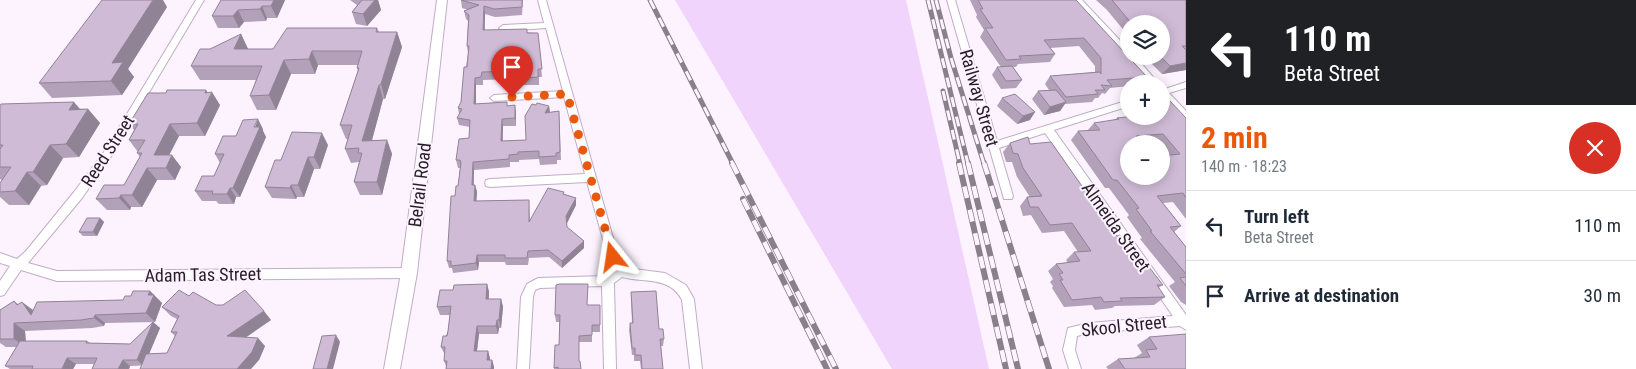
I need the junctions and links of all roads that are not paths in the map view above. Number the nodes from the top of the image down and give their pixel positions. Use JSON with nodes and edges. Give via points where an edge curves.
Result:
{"nodes":[{"id":1,"x":200,"y":0,"type":"edge"},
{"id":2,"x":442,"y":0,"type":"edge"},
{"id":3,"x":542,"y":0,"type":"edge"},
{"id":4,"x":951,"y":0,"type":"edge"},
{"id":5,"x":1078,"y":0,"type":"edge"},
{"id":6,"x":549,"y":25,"type":"junction"},
{"id":7,"x":503,"y":28,"type":"edge"},
{"id":8,"x":1120,"y":46,"type":"edge"},
{"id":9,"x":1137,"y":65,"type":"edge"},
{"id":10,"x":1147,"y":75,"type":"edge"},
{"id":11,"x":1186,"y":85,"type":"edge"},
{"id":12,"x":1170,"y":90,"type":"edge"},
{"id":13,"x":567,"y":94,"type":"junction"},
{"id":14,"x":494,"y":98,"type":"dead end"},
{"id":15,"x":1170,"y":100,"type":"edge"},
{"id":16,"x":1120,"y":106,"type":"edge"},
{"id":17,"x":1186,"y":117,"type":"edge"},
{"id":18,"x":1047,"y":128,"type":"junction"},
{"id":19,"x":992,"y":146,"type":"junction"},
{"id":20,"x":591,"y":178,"type":"junction"},
{"id":21,"x":490,"y":183,"type":"dead end"},
{"id":22,"x":1008,"y":196,"type":"dead end"},
{"id":23,"x":0,"y":258,"type":"edge"},
{"id":24,"x":19,"y":264,"type":"junction"},
{"id":25,"x":621,"y":271,"type":"junction"},
{"id":26,"x":409,"y":274,"type":"junction"},
{"id":27,"x":608,"y":282,"type":"junction"},
{"id":28,"x":0,"y":291,"type":"edge"},
{"id":29,"x":1185,"y":322,"type":"edge"},
{"id":30,"x":392,"y":369,"type":"edge"},
{"id":31,"x":523,"y":369,"type":"edge"},
{"id":32,"x":610,"y":369,"type":"edge"},
{"id":33,"x":696,"y":369,"type":"edge"},
{"id":34,"x":1075,"y":369,"type":"edge"}],
"edges":[{"from":1,"to":24,"type":"street","name":"Reed Street","via":[[107,155],[78,195]]},
{"from":2,"to":26,"type":"street","name":"Belrail Road"},
{"from":3,"to":6,"type":"street"},
{"from":4,"to":19,"type":"street","name":"Railway Street"},
{"from":5,"to":8,"type":"street"},
{"from":6,"to":7,"type":"street"},
{"from":6,"to":13,"type":"street"},
{"from":9,"to":10,"type":"street"},
{"from":11,"to":12,"type":"street"},
{"from":13,"to":14,"type":"street"},
{"from":13,"to":20,"type":"street"},
{"from":15,"to":17,"type":"street"},
{"from":16,"to":18,"type":"street"},
{"from":18,"to":19,"type":"street"},
{"from":18,"to":29,"type":"street","name":"Almeida Street"},
{"from":19,"to":22,"type":"street","name":"Railway Street"},
{"from":20,"to":21,"type":"street"},
{"from":20,"to":25,"type":"street","via":[[613,257]]},
{"from":23,"to":24,"type":"street","name":"Adam Tas Street"},
{"from":24,"to":26,"type":"street","name":"Adam Tas Street","via":[[52,275],[91,277]]},
{"from":24,"to":28,"type":"street","name":"Reed Street"},
{"from":25,"to":27,"type":"street"},
{"from":25,"to":33,"type":"street","via":[[665,278],[682,288],[688,298]]},
{"from":26,"to":30,"type":"street","name":"Belrail Road"},
{"from":27,"to":31,"type":"street","via":[[538,283],[530,287]]},
{"from":27,"to":32,"type":"street"},
{"from":29,"to":34,"type":"street","name":"Skool Street","via":[[1072,332],[1069,350]]}]}
